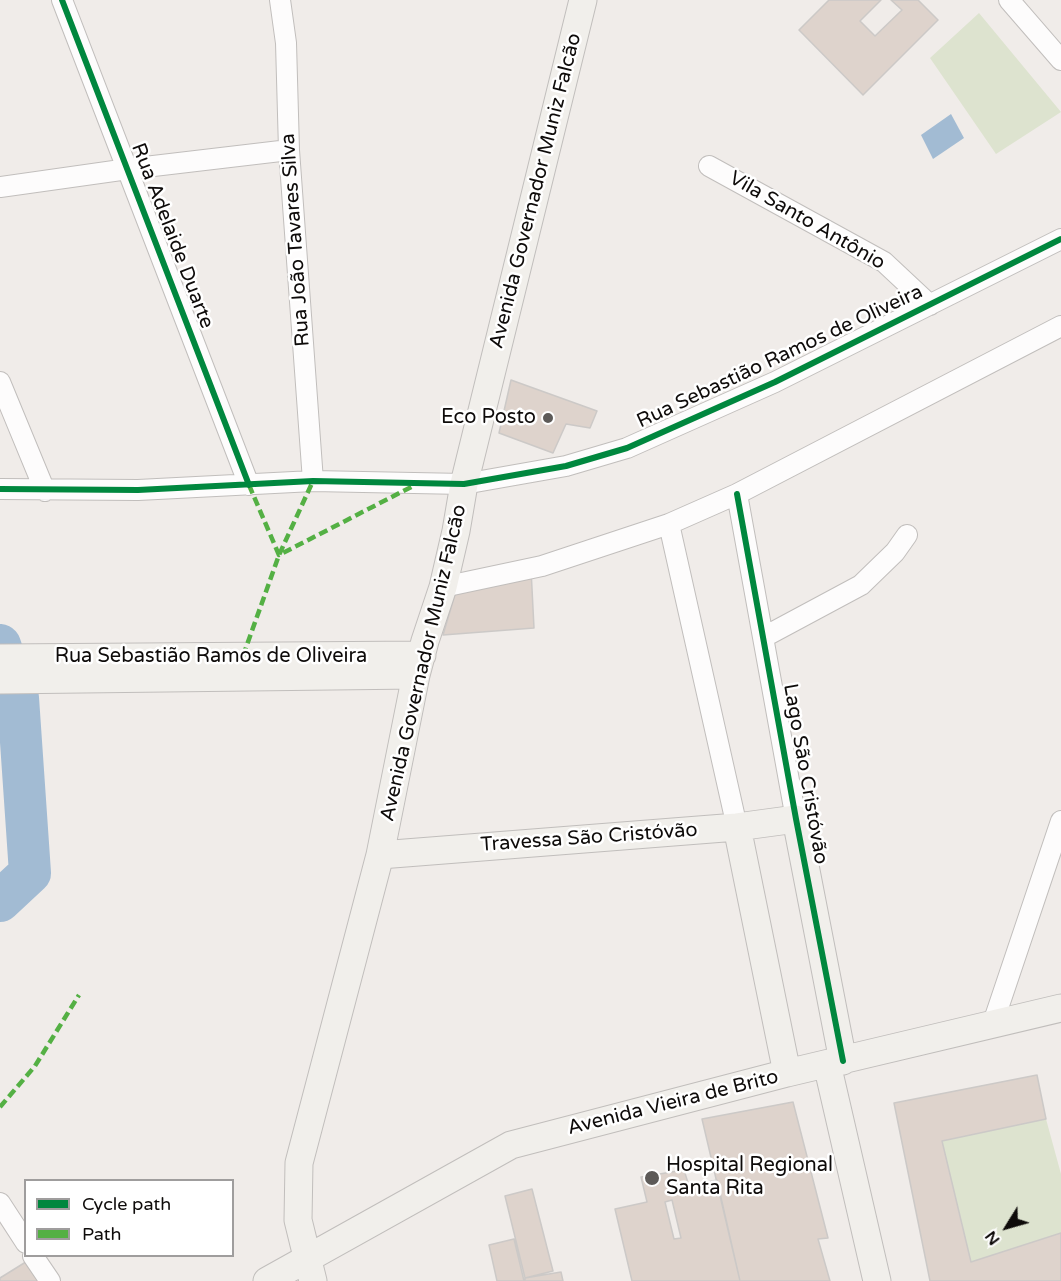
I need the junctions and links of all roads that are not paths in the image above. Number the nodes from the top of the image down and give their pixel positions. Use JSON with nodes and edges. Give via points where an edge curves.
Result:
{"nodes":[{"id":1,"x":63,"y":0,"type":"edge"},
{"id":2,"x":280,"y":0,"type":"edge"},
{"id":3,"x":583,"y":0,"type":"edge"},
{"id":4,"x":1009,"y":0,"type":"edge"},
{"id":5,"x":1061,"y":60,"type":"edge"},
{"id":6,"x":289,"y":150,"type":"junction"},
{"id":7,"x":709,"y":166,"type":"dead end"},
{"id":8,"x":128,"y":169,"type":"junction"},
{"id":9,"x":0,"y":187,"type":"edge"},
{"id":10,"x":1061,"y":239,"type":"edge"},
{"id":11,"x":930,"y":305,"type":"junction"},
{"id":12,"x":1061,"y":326,"type":"edge"},
{"id":13,"x":0,"y":382,"type":"edge"},
{"id":14,"x":313,"y":481,"type":"junction"},
{"id":15,"x":464,"y":484,"type":"junction"},
{"id":16,"x":249,"y":485,"type":"junction"},
{"id":17,"x":0,"y":489,"type":"edge"},
{"id":18,"x":45,"y":491,"type":"junction"},
{"id":19,"x":737,"y":494,"type":"junction"},
{"id":20,"x":669,"y":524,"type":"junction"},
{"id":21,"x":907,"y":535,"type":"dead end"},
{"id":22,"x":443,"y":586,"type":"junction"},
{"id":23,"x":764,"y":637,"type":"junction"},
{"id":24,"x":419,"y":665,"type":"junction"},
{"id":25,"x":10,"y":669,"type":"edge"},
{"id":26,"x":796,"y":819,"type":"junction"},
{"id":27,"x":1061,"y":821,"type":"edge"},
{"id":28,"x":736,"y":827,"type":"junction"},
{"id":29,"x":380,"y":855,"type":"junction"},
{"id":30,"x":1061,"y":1008,"type":"edge"},
{"id":31,"x":993,"y":1023,"type":"junction"},
{"id":32,"x":835,"y":1062,"type":"junction"},
{"id":33,"x":788,"y":1073,"type":"junction"},
{"id":34,"x":0,"y":1203,"type":"edge"},
{"id":35,"x":24,"y":1240,"type":"edge"},
{"id":36,"x":34,"y":1257,"type":"edge"},
{"id":37,"x":311,"y":1269,"type":"edge"},
{"id":38,"x":50,"y":1281,"type":"edge"},
{"id":39,"x":267,"y":1281,"type":"edge"},
{"id":40,"x":878,"y":1281,"type":"edge"}],
"edges":[{"from":1,"to":8,"type":"street","name":"Rua Adelaide Duarte"},
{"from":2,"to":6,"type":"street","name":"Rua João Tavares Silva","via":[[286,43]]},
{"from":3,"to":15,"type":"main road","name":"Avenida Governador Muniz Falcão"},
{"from":4,"to":5,"type":"street"},
{"from":6,"to":8,"type":"street"},
{"from":6,"to":14,"type":"street","name":"Rua João Tavares Silva"},
{"from":7,"to":11,"type":"street","name":"Vila Santo Antônio","via":[[884,262]]},
{"from":8,"to":9,"type":"street"},
{"from":8,"to":16,"type":"street","name":"Rua Adelaide Duarte"},
{"from":10,"to":11,"type":"street","name":"Rua Sebastião Ramos de Oliveira"},
{"from":11,"to":15,"type":"street","name":"Rua Sebastião Ramos de Oliveira","via":[[776,382],[627,448],[566,466]]},
{"from":12,"to":19,"type":"street"},
{"from":13,"to":18,"type":"street"},
{"from":14,"to":15,"type":"street","name":"Rua Sebastião Ramos de Oliveira"},
{"from":14,"to":16,"type":"street","name":"Rua Sebastião Ramos de Oliveira"},
{"from":15,"to":22,"type":"main road","name":"Avenida Governador Muniz Falcão"},
{"from":16,"to":18,"type":"street","name":"Rua Sebastião Ramos de Oliveira"},
{"from":17,"to":18,"type":"street","name":"Rua Sebastião Ramos de Oliveira"},
{"from":19,"to":20,"type":"street"},
{"from":19,"to":23,"type":"street","name":"Lago São Cristóvão"},
{"from":20,"to":22,"type":"street","via":[[542,566]]},
{"from":20,"to":28,"type":"street"},
{"from":21,"to":23,"type":"street","via":[[861,585]]},
{"from":22,"to":24,"type":"main road","name":"Avenida Governador Muniz Falcão"},
{"from":23,"to":26,"type":"street","name":"Lago São Cristóvão"},
{"from":24,"to":25,"type":"main road","name":"Rua Sebastião Ramos de Oliveira"},
{"from":24,"to":29,"type":"main road","name":"Avenida Governador Muniz Falcão"},
{"from":26,"to":28,"type":"main road","name":"Travessa São Cristóvão"},
{"from":26,"to":32,"type":"main road","name":"Lago São Cristóvão"},
{"from":27,"to":31,"type":"street"},
{"from":28,"to":29,"type":"main road","name":"Travessa São Cristóvão"},
{"from":28,"to":33,"type":"main road"},
{"from":29,"to":37,"type":"main road","name":"Avenida Governador Muniz Falcão","via":[[299,1163],[298,1220]]},
{"from":30,"to":31,"type":"main road","name":"Avenida Vieira de Brito"},
{"from":31,"to":32,"type":"main road","name":"Avenida Vieira de Brito"},
{"from":32,"to":33,"type":"main road","name":"Avenida Vieira de Brito"},
{"from":32,"to":40,"type":"main road","name":"Lago São Cristóvão"},
{"from":33,"to":37,"type":"main road","name":"Avenida Vieira de Brito","via":[[511,1145]]},
{"from":34,"to":35,"type":"street"},
{"from":36,"to":38,"type":"street"},
{"from":37,"to":39,"type":"main road","name":"Avenida Vieira de Brito"}]}
